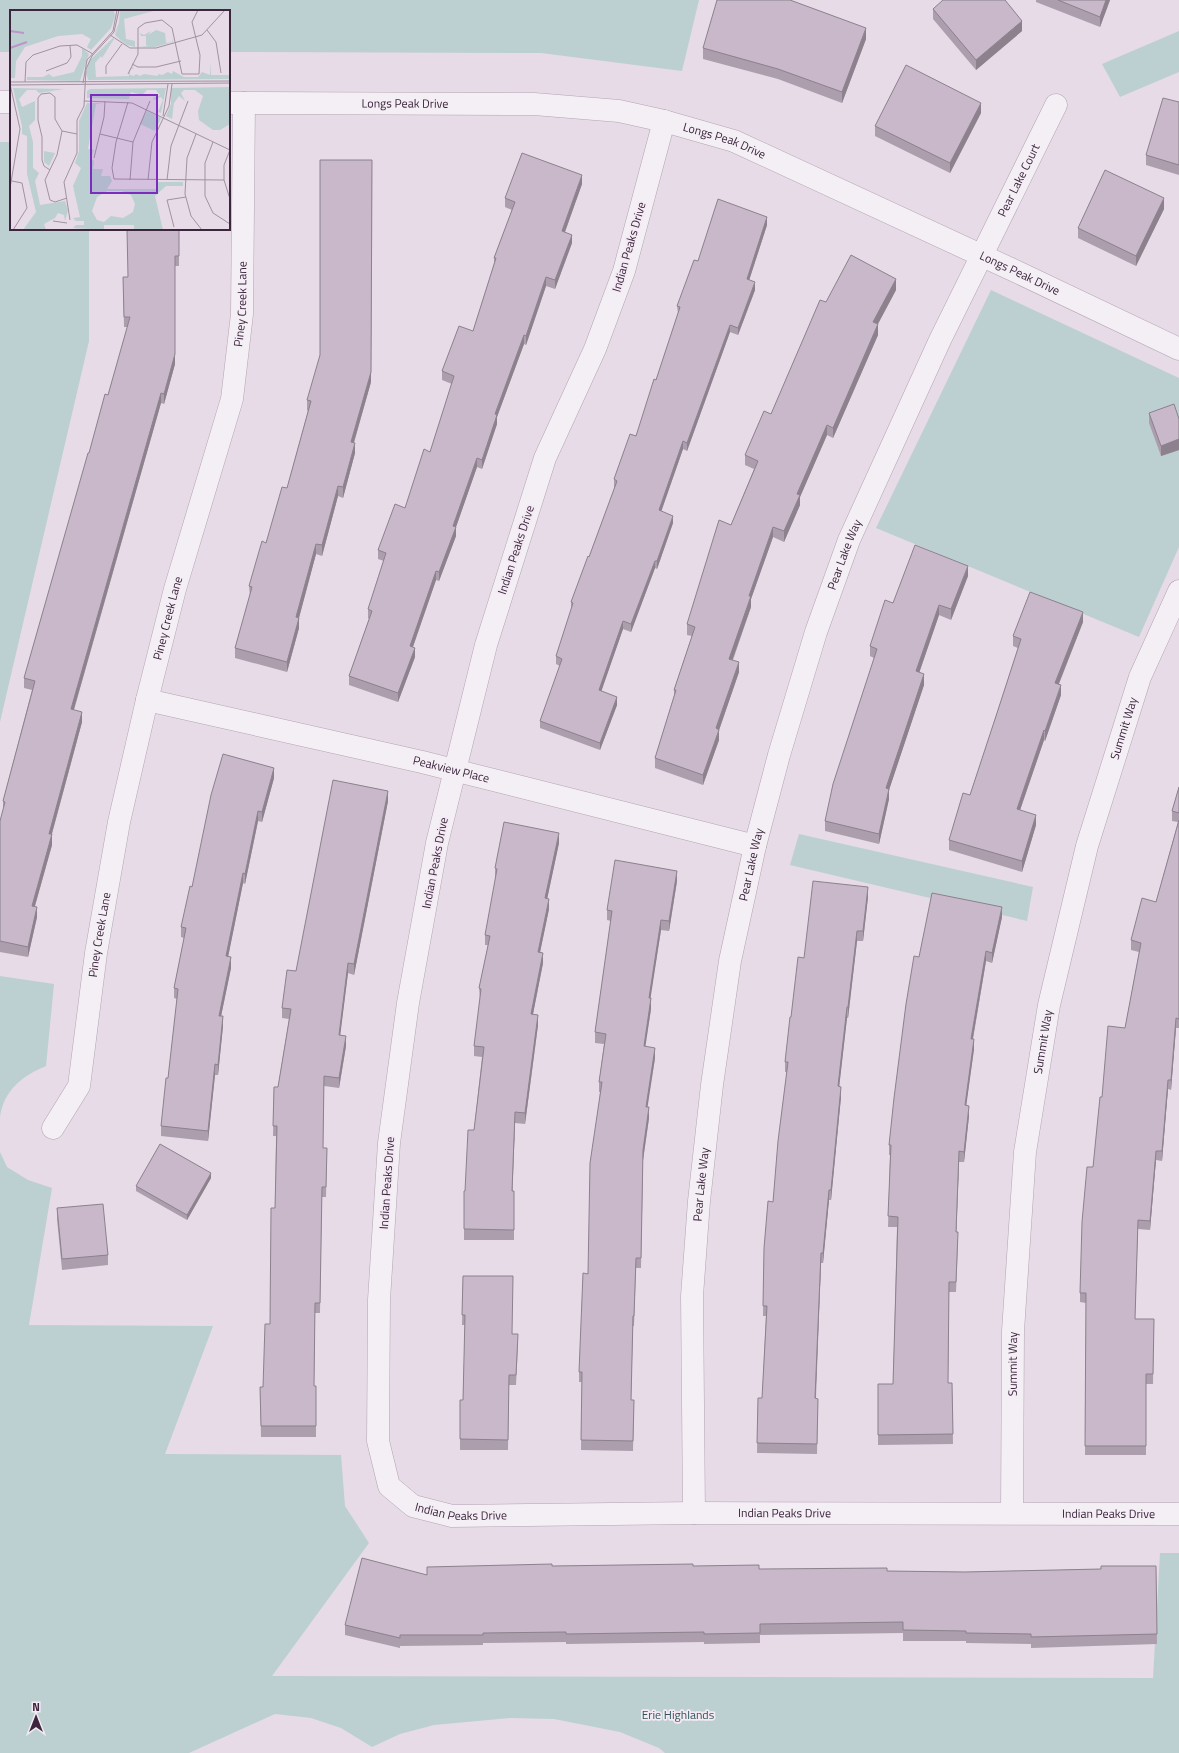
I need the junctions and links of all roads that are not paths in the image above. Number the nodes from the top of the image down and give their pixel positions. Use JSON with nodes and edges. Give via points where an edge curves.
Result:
{"nodes":[{"id":1,"x":236,"y":103,"type":"edge"},
{"id":2,"x":1056,"y":105,"type":"dead end"},
{"id":3,"x":664,"y":121,"type":"junction"},
{"id":4,"x":981,"y":255,"type":"junction"},
{"id":5,"x":1179,"y":349,"type":"edge"},
{"id":6,"x":1179,"y":591,"type":"edge"},
{"id":7,"x":147,"y":700,"type":"junction"},
{"id":8,"x":455,"y":770,"type":"junction"},
{"id":9,"x":755,"y":846,"type":"junction"},
{"id":10,"x":53,"y":1128,"type":"dead end"},
{"id":11,"x":1012,"y":1512,"type":"junction"},
{"id":12,"x":694,"y":1513,"type":"junction"},
{"id":13,"x":1179,"y":1514,"type":"edge"}],
"edges":[{"from":1,"to":3,"type":"street","name":"Longs Peak Drive","via":[[534,104],[619,110]]},
{"from":1,"to":7,"type":"street","name":"Piney Creek Lane","via":[[242,314],[232,399],[175,589]]},
{"from":2,"to":4,"type":"street","name":"Pear Lake Court"},
{"from":3,"to":4,"type":"street","name":"Longs Peak Drive","via":[[734,141]]},
{"from":3,"to":8,"type":"street","name":"Indian Peaks Drive","via":[[624,270],[595,349],[543,466],[486,644]]},
{"from":4,"to":5,"type":"street","name":"Longs Peak Drive"},
{"from":4,"to":9,"type":"street","name":"Pear Lake Way","via":[[849,540],[778,755]]},
{"from":6,"to":11,"type":"street","name":"Summit Way","via":[[1140,677],[1126,721],[1087,846],[1049,1005],[1025,1160],[1013,1331]]},
{"from":7,"to":8,"type":"street","name":"Peakview Place"},
{"from":7,"to":10,"type":"street","name":"Piney Creek Lane","via":[[120,822],[96,953],[79,1086]]},
{"from":8,"to":9,"type":"street","name":"Peakview Place"},
{"from":8,"to":12,"type":"street","name":"Indian Peaks Drive","via":[[437,843],[410,995],[388,1143],[380,1300],[378,1441],[389,1486],[413,1506],[452,1516]]},
{"from":9,"to":12,"type":"street","name":"Pear Lake Way","via":[[730,961],[699,1201],[692,1296]]},
{"from":11,"to":12,"type":"street","name":"Indian Peaks Drive"},
{"from":11,"to":13,"type":"street","name":"Indian Peaks Drive"}]}
